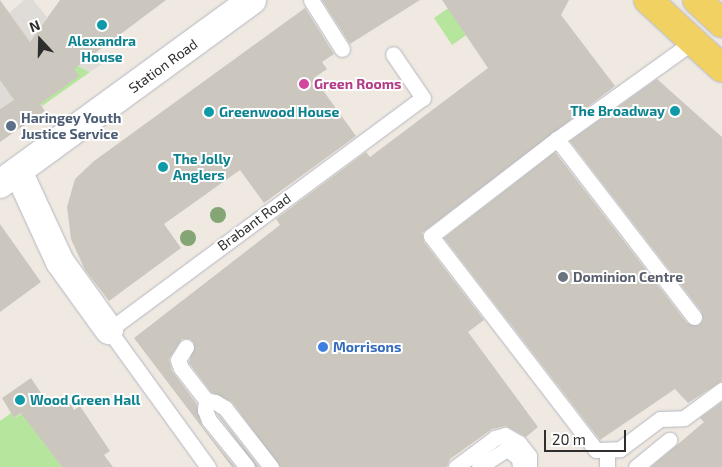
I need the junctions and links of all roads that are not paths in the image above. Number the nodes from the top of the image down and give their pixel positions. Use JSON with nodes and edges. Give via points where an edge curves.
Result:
{"nodes":[{"id":1,"x":252,"y":0,"type":"edge"},
{"id":2,"x":311,"y":0,"type":"edge"},
{"id":3,"x":648,"y":0,"type":"edge"},
{"id":4,"x":697,"y":0,"type":"edge"},
{"id":5,"x":722,"y":23,"type":"edge"},
{"id":6,"x":694,"y":41,"type":"junction"},
{"id":7,"x":342,"y":49,"type":"dead end"},
{"id":8,"x":393,"y":54,"type":"dead end"},
{"id":9,"x":722,"y":68,"type":"edge"},
{"id":10,"x":557,"y":139,"type":"junction"},
{"id":11,"x":9,"y":177,"type":"edge"},
{"id":12,"x":694,"y":317,"type":"dead end"},
{"id":13,"x":109,"y":330,"type":"junction"},
{"id":14,"x":186,"y":347,"type":"dead end"},
{"id":15,"x":722,"y":390,"type":"edge"},
{"id":16,"x":206,"y":400,"type":"junction"},
{"id":17,"x":669,"y":440,"type":"dead end"},
{"id":18,"x":607,"y":450,"type":"junction"},
{"id":19,"x":208,"y":467,"type":"edge"},
{"id":20,"x":247,"y":467,"type":"edge"},
{"id":21,"x":272,"y":467,"type":"edge"},
{"id":22,"x":456,"y":467,"type":"edge"},
{"id":23,"x":479,"y":467,"type":"edge"},
{"id":24,"x":520,"y":467,"type":"edge"},
{"id":25,"x":528,"y":467,"type":"edge"},
{"id":26,"x":607,"y":467,"type":"edge"},
{"id":27,"x":636,"y":467,"type":"edge"}],
"edges":[{"from":1,"to":11,"type":"street","name":"Station Road"},
{"from":2,"to":7,"type":"lane"},
{"from":3,"to":6,"type":"main road"},
{"from":4,"to":5,"type":"main road"},
{"from":6,"to":9,"type":"main road"},
{"from":6,"to":10,"type":"lane"},
{"from":8,"to":13,"type":"lane","name":"Brabant Road","via":[[423,98]]},
{"from":10,"to":12,"type":"lane"},
{"from":10,"to":18,"type":"lane","via":[[431,236],[596,450]]},
{"from":11,"to":13,"type":"street","via":[[60,262]]},
{"from":13,"to":19,"type":"lane"},
{"from":14,"to":16,"type":"lane","via":[[178,360],[181,368]]},
{"from":15,"to":18,"type":"lane","via":[[684,418],[660,419],[620,449]]},
{"from":16,"to":20,"type":"lane","via":[[209,420]]},
{"from":16,"to":21,"type":"lane","via":[[225,408]]},
{"from":17,"to":27,"type":"lane"},
{"from":18,"to":26,"type":"lane"},
{"from":22,"to":25,"type":"lane","via":[[504,435],[519,443],[529,456]]},
{"from":23,"to":24,"type":"lane","via":[[507,449],[519,458]]}]}
